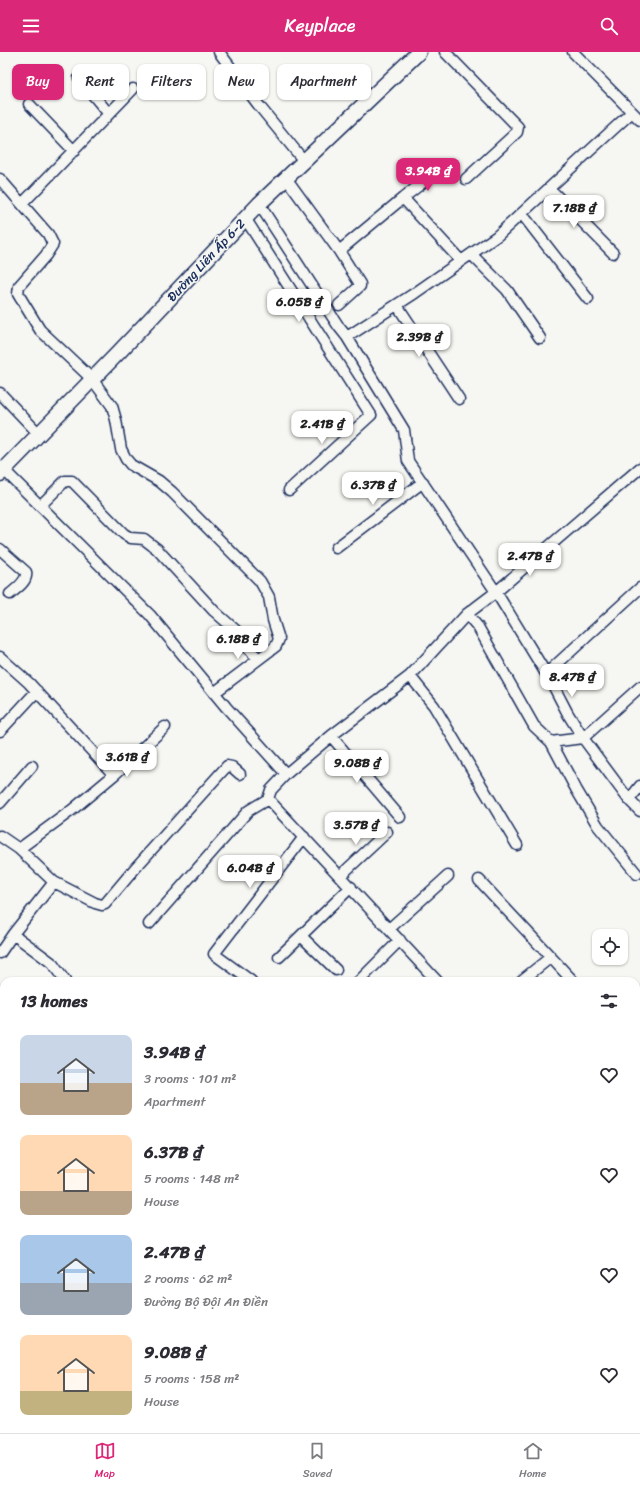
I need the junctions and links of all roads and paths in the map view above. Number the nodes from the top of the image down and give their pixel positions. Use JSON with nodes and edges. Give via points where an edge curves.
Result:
{"nodes":[{"id":1,"x":219,"y":52,"type":"edge"},
{"id":2,"x":419,"y":52,"type":"edge"},
{"id":3,"x":446,"y":52,"type":"edge"},
{"id":4,"x":573,"y":52,"type":"edge"},
{"id":5,"x":134,"y":89,"type":"dead end"},
{"id":6,"x":97,"y":100,"type":"edge"},
{"id":7,"x":29,"y":104,"type":"dead end"},
{"id":8,"x":632,"y":112,"type":"junction"},
{"id":9,"x":109,"y":114,"type":"junction"},
{"id":10,"x":640,"y":120,"type":"edge"},
{"id":11,"x":74,"y":151,"type":"junction"},
{"id":12,"x":304,"y":161,"type":"junction"},
{"id":13,"x":440,"y":169,"type":"dead end"},
{"id":14,"x":286,"y":178,"type":"junction"},
{"id":15,"x":0,"y":179,"type":"edge"},
{"id":16,"x":466,"y":179,"type":"dead end"},
{"id":17,"x":550,"y":189,"type":"junction"},
{"id":18,"x":403,"y":198,"type":"junction"},
{"id":19,"x":22,"y":204,"type":"junction"},
{"id":20,"x":259,"y":204,"type":"junction"},
{"id":21,"x":522,"y":214,"type":"junction"},
{"id":22,"x":245,"y":218,"type":"junction"},
{"id":23,"x":339,"y":251,"type":"junction"},
{"id":24,"x":614,"y":253,"type":"dead end"},
{"id":25,"x":471,"y":254,"type":"junction"},
{"id":26,"x":461,"y":261,"type":"junction"},
{"id":27,"x":588,"y":298,"type":"dead end"},
{"id":28,"x":397,"y":305,"type":"junction"},
{"id":29,"x":339,"y":306,"type":"dead end"},
{"id":30,"x":347,"y":337,"type":"junction"},
{"id":31,"x":540,"y":338,"type":"dead end"},
{"id":32,"x":92,"y":379,"type":"junction"},
{"id":33,"x":0,"y":393,"type":"edge"},
{"id":34,"x":459,"y":399,"type":"dead end"},
{"id":35,"x":39,"y":434,"type":"junction"},
{"id":36,"x":640,"y":468,"type":"edge"},
{"id":37,"x":1,"y":470,"type":"edge"},
{"id":38,"x":423,"y":482,"type":"junction"},
{"id":39,"x":289,"y":490,"type":"dead end"},
{"id":40,"x":40,"y":506,"type":"junction"},
{"id":41,"x":336,"y":548,"type":"dead end"},
{"id":42,"x":0,"y":549,"type":"edge"},
{"id":43,"x":640,"y":588,"type":"edge"},
{"id":44,"x":496,"y":592,"type":"junction"},
{"id":45,"x":10,"y":594,"type":"dead end"},
{"id":46,"x":467,"y":614,"type":"junction"},
{"id":47,"x":0,"y":657,"type":"edge"},
{"id":48,"x":258,"y":658,"type":"junction"},
{"id":49,"x":546,"y":674,"type":"junction"},
{"id":50,"x":410,"y":676,"type":"junction"},
{"id":51,"x":640,"y":688,"type":"edge"},
{"id":52,"x":37,"y":691,"type":"junction"},
{"id":53,"x":214,"y":693,"type":"junction"},
{"id":54,"x":165,"y":727,"type":"dead end"},
{"id":55,"x":0,"y":731,"type":"edge"},
{"id":56,"x":331,"y":736,"type":"junction"},
{"id":57,"x":583,"y":738,"type":"junction"},
{"id":58,"x":551,"y":742,"type":"junction"},
{"id":59,"x":32,"y":766,"type":"dead end"},
{"id":60,"x":240,"y":774,"type":"dead end"},
{"id":61,"x":286,"y":774,"type":"junction"},
{"id":62,"x":114,"y":775,"type":"junction"},
{"id":63,"x":640,"y":786,"type":"edge"},
{"id":64,"x":268,"y":799,"type":"junction"},
{"id":65,"x":629,"y":800,"type":"junction"},
{"id":66,"x":0,"y":803,"type":"edge"},
{"id":67,"x":640,"y":811,"type":"edge"},
{"id":68,"x":400,"y":817,"type":"dead end"},
{"id":69,"x":387,"y":832,"type":"dead end"},
{"id":70,"x":304,"y":837,"type":"junction"},
{"id":71,"x":0,"y":838,"type":"edge"},
{"id":72,"x":517,"y":845,"type":"dead end"},
{"id":73,"x":19,"y":849,"type":"junction"},
{"id":74,"x":637,"y":874,"type":"dead end"},
{"id":75,"x":340,"y":876,"type":"junction"},
{"id":76,"x":448,"y":876,"type":"dead end"},
{"id":77,"x":480,"y":880,"type":"dead end"},
{"id":78,"x":54,"y":882,"type":"junction"},
{"id":79,"x":351,"y":887,"type":"junction"},
{"id":80,"x":149,"y":924,"type":"dead end"},
{"id":81,"x":389,"y":929,"type":"junction"},
{"id":82,"x":14,"y":934,"type":"junction"},
{"id":83,"x":301,"y":936,"type":"junction"},
{"id":84,"x":400,"y":940,"type":"junction"},
{"id":85,"x":0,"y":954,"type":"edge"},
{"id":86,"x":279,"y":957,"type":"dead end"},
{"id":87,"x":551,"y":957,"type":"junction"},
{"id":88,"x":336,"y":970,"type":"dead end"},
{"id":89,"x":61,"y":977,"type":"edge"},
{"id":90,"x":245,"y":977,"type":"edge"},
{"id":91,"x":363,"y":977,"type":"edge"},
{"id":92,"x":433,"y":977,"type":"edge"},
{"id":93,"x":526,"y":977,"type":"edge"},
{"id":94,"x":569,"y":977,"type":"edge"}],
"edges":[{"from":1,"to":12,"type":"street"},
{"from":2,"to":12,"type":"street","name":"Đường Liên Ấp 6-2"},
{"from":3,"to":16,"type":"street","via":[[518,127],[517,132]]},
{"from":4,"to":8,"type":"street"},
{"from":5,"to":9,"type":"street"},
{"from":6,"to":9,"type":"street"},
{"from":7,"to":11,"type":"street"},
{"from":8,"to":10,"type":"street"},
{"from":8,"to":17,"type":"street"},
{"from":9,"to":11,"type":"street"},
{"from":11,"to":19,"type":"street"},
{"from":12,"to":14,"type":"street","name":"Đường Liên Ấp 6-2"},
{"from":13,"to":18,"type":"street"},
{"from":14,"to":20,"type":"street","name":"Đường Liên Ấp 6-2"},
{"from":14,"to":23,"type":"street"},
{"from":15,"to":19,"type":"street"},
{"from":17,"to":21,"type":"street"},
{"from":17,"to":24,"type":"street"},
{"from":18,"to":23,"type":"street"},
{"from":18,"to":26,"type":"street"},
{"from":19,"to":32,"type":"street","via":[[48,234],[52,244],[46,255],[19,286],[18,294],[40,330]]},
{"from":20,"to":22,"type":"street","name":"Đường Liên Ấp 6-2"},
{"from":20,"to":30,"type":"street"},
{"from":21,"to":25,"type":"street"},
{"from":21,"to":27,"type":"street"},
{"from":22,"to":32,"type":"street","name":"Đường Liên Ấp 6-2"},
{"from":22,"to":39,"type":"street","via":[[371,415]]},
{"from":23,"to":29,"type":"street","via":[[360,285]]},
{"from":25,"to":26,"type":"street"},
{"from":25,"to":31,"type":"street","via":[[507,290]]},
{"from":26,"to":28,"type":"street"},
{"from":28,"to":30,"type":"street"},
{"from":28,"to":34,"type":"street"},
{"from":30,"to":38,"type":"street","via":[[404,430],[408,461]]},
{"from":32,"to":35,"type":"street","name":"Đường Liên Ấp 6-2"},
{"from":32,"to":48,"type":"street","via":[[114,411],[121,449],[126,459],[172,492],[260,581],[267,592],[279,640],[276,646]]},
{"from":33,"to":35,"type":"street"},
{"from":35,"to":37,"type":"street","name":"Đường Liên Ấp 6-2"},
{"from":36,"to":44,"type":"street"},
{"from":37,"to":40,"type":"street"},
{"from":38,"to":41,"type":"street"},
{"from":38,"to":44,"type":"street"},
{"from":40,"to":48,"type":"street","via":[[65,481],[72,481],[124,534],[131,538],[144,539],[157,549],[214,611],[240,634],[246,647]]},
{"from":40,"to":53,"type":"street","via":[[150,615]]},
{"from":42,"to":45,"type":"street","via":[[27,574],[25,580]]},
{"from":43,"to":49,"type":"street"},
{"from":44,"to":46,"type":"street"},
{"from":44,"to":49,"type":"street"},
{"from":46,"to":50,"type":"street"},
{"from":46,"to":58,"type":"street","via":[[478,627],[534,726]]},
{"from":47,"to":52,"type":"street"},
{"from":48,"to":53,"type":"street"},
{"from":49,"to":57,"type":"street"},
{"from":50,"to":56,"type":"street"},
{"from":50,"to":72,"type":"street","via":[[434,706]]},
{"from":51,"to":57,"type":"street"},
{"from":52,"to":55,"type":"street"},
{"from":52,"to":62,"type":"street"},
{"from":53,"to":61,"type":"street"},
{"from":54,"to":62,"type":"street"},
{"from":56,"to":61,"type":"street"},
{"from":56,"to":68,"type":"street"},
{"from":57,"to":58,"type":"street"},
{"from":57,"to":65,"type":"street"},
{"from":58,"to":74,"type":"street","via":[[598,826]]},
{"from":59,"to":66,"type":"street"},
{"from":60,"to":78,"type":"street","via":[[227,766],[105,904],[95,902]]},
{"from":61,"to":64,"type":"street","via":[[271,790]]},
{"from":62,"to":73,"type":"street"},
{"from":63,"to":65,"type":"street"},
{"from":64,"to":70,"type":"street"},
{"from":64,"to":80,"type":"street","via":[[248,811]]},
{"from":65,"to":67,"type":"street"},
{"from":69,"to":75,"type":"street"},
{"from":70,"to":75,"type":"street"},
{"from":70,"to":90,"type":"street","via":[[214,954]]},
{"from":71,"to":73,"type":"street"},
{"from":73,"to":78,"type":"street"},
{"from":75,"to":79,"type":"street"},
{"from":76,"to":81,"type":"street"},
{"from":77,"to":87,"type":"street"},
{"from":78,"to":82,"type":"street"},
{"from":79,"to":81,"type":"street"},
{"from":79,"to":83,"type":"street"},
{"from":81,"to":84,"type":"street"},
{"from":82,"to":85,"type":"street"},
{"from":82,"to":89,"type":"street","via":[[52,963]]},
{"from":83,"to":86,"type":"street"},
{"from":83,"to":88,"type":"street"},
{"from":84,"to":91,"type":"street"},
{"from":84,"to":92,"type":"street"},
{"from":87,"to":93,"type":"street"},
{"from":87,"to":94,"type":"street"}]}
